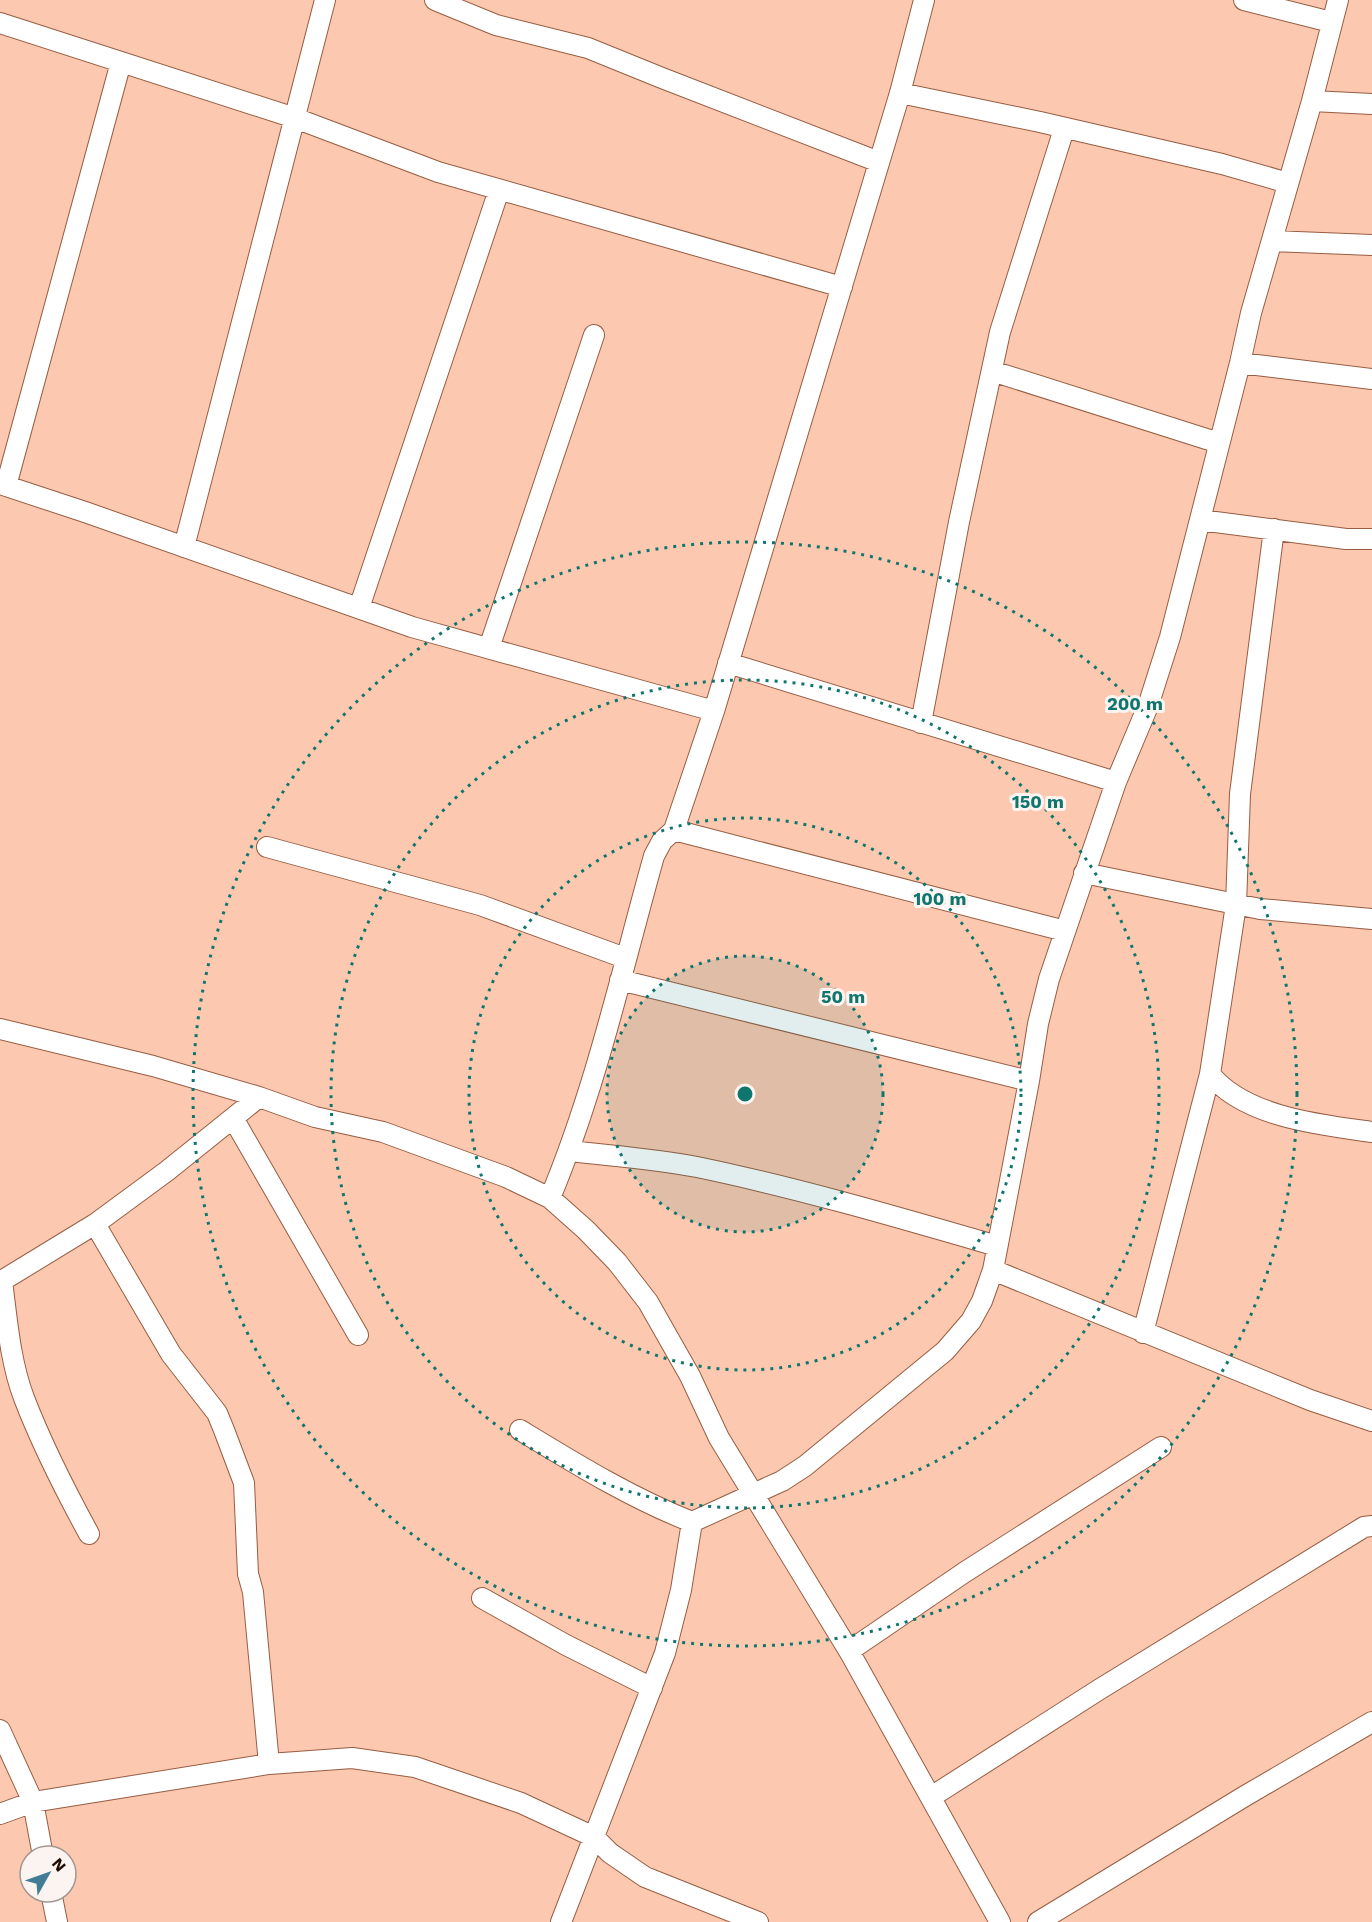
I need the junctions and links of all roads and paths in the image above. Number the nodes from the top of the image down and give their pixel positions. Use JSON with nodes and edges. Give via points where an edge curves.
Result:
{"nodes":[{"id":1,"x":325,"y":0,"type":"edge"},
{"id":2,"x":435,"y":0,"type":"edge"},
{"id":3,"x":924,"y":0,"type":"edge"},
{"id":4,"x":1244,"y":0,"type":"edge"},
{"id":5,"x":1338,"y":0,"type":"edge"},
{"id":6,"x":1331,"y":22,"type":"junction"},
{"id":7,"x":0,"y":23,"type":"edge"},
{"id":8,"x":121,"y":62,"type":"junction"},
{"id":9,"x":900,"y":93,"type":"junction"},
{"id":10,"x":1312,"y":100,"type":"junction"},
{"id":11,"x":1372,"y":104,"type":"edge"},
{"id":12,"x":295,"y":118,"type":"junction"},
{"id":13,"x":1064,"y":129,"type":"junction"},
{"id":14,"x":879,"y":162,"type":"junction"},
{"id":15,"x":1288,"y":183,"type":"junction"},
{"id":16,"x":499,"y":190,"type":"junction"},
{"id":17,"x":1272,"y":241,"type":"junction"},
{"id":18,"x":1372,"y":245,"type":"edge"},
{"id":19,"x":842,"y":287,"type":"junction"},
{"id":20,"x":594,"y":335,"type":"dead end"},
{"id":21,"x":1240,"y":363,"type":"junction"},
{"id":22,"x":992,"y":371,"type":"junction"},
{"id":23,"x":1372,"y":380,"type":"edge"},
{"id":24,"x":1219,"y":443,"type":"junction"},
{"id":25,"x":3,"y":485,"type":"edge"},
{"id":26,"x":1200,"y":520,"type":"junction"},
{"id":27,"x":1274,"y":529,"type":"junction"},
{"id":28,"x":1372,"y":539,"type":"edge"},
{"id":29,"x":184,"y":547,"type":"junction"},
{"id":30,"x":359,"y":608,"type":"junction"},
{"id":31,"x":489,"y":648,"type":"junction"},
{"id":32,"x":728,"y":663,"type":"junction"},
{"id":33,"x":714,"y":711,"type":"junction"},
{"id":34,"x":921,"y":723,"type":"junction"},
{"id":35,"x":1116,"y":782,"type":"junction"},
{"id":36,"x":674,"y":830,"type":"junction"},
{"id":37,"x":267,"y":847,"type":"dead end"},
{"id":38,"x":1084,"y":873,"type":"junction"},
{"id":39,"x":1236,"y":904,"type":"junction"},
{"id":40,"x":1372,"y":919,"type":"edge"},
{"id":41,"x":1065,"y":931,"type":"junction"},
{"id":42,"x":625,"y":958,"type":"junction"},
{"id":43,"x":620,"y":980,"type":"junction"},
{"id":44,"x":0,"y":1029,"type":"edge"},
{"id":45,"x":1210,"y":1074,"type":"junction"},
{"id":46,"x":1029,"y":1081,"type":"junction"},
{"id":47,"x":259,"y":1097,"type":"junction"},
{"id":48,"x":233,"y":1118,"type":"junction"},
{"id":49,"x":1372,"y":1132,"type":"edge"},
{"id":50,"x":570,"y":1151,"type":"junction"},
{"id":51,"x":550,"y":1198,"type":"junction"},
{"id":52,"x":95,"y":1224,"type":"junction"},
{"id":53,"x":997,"y":1246,"type":"junction"},
{"id":54,"x":993,"y":1270,"type":"junction"},
{"id":55,"x":1,"y":1281,"type":"edge"},
{"id":56,"x":1143,"y":1333,"type":"junction"},
{"id":57,"x":358,"y":1335,"type":"dead end"},
{"id":58,"x":1372,"y":1420,"type":"edge"},
{"id":59,"x":520,"y":1430,"type":"dead end"},
{"id":60,"x":1161,"y":1447,"type":"dead end"},
{"id":61,"x":753,"y":1495,"type":"junction"},
{"id":62,"x":692,"y":1522,"type":"junction"},
{"id":63,"x":1372,"y":1526,"type":"edge"},
{"id":64,"x":89,"y":1534,"type":"dead end"},
{"id":65,"x":482,"y":1598,"type":"dead end"},
{"id":66,"x":849,"y":1651,"type":"junction"},
{"id":67,"x":652,"y":1688,"type":"junction"},
{"id":68,"x":1372,"y":1722,"type":"edge"},
{"id":69,"x":0,"y":1730,"type":"edge"},
{"id":70,"x":269,"y":1764,"type":"junction"},
{"id":71,"x":931,"y":1797,"type":"junction"},
{"id":72,"x":33,"y":1802,"type":"junction"},
{"id":73,"x":0,"y":1814,"type":"edge"},
{"id":74,"x":594,"y":1837,"type":"junction"},
{"id":75,"x":41,"y":1844,"type":"edge"},
{"id":76,"x":53,"y":1904,"type":"edge"},
{"id":77,"x":57,"y":1922,"type":"edge"},
{"id":78,"x":561,"y":1922,"type":"edge"},
{"id":79,"x":758,"y":1922,"type":"edge"},
{"id":80,"x":1000,"y":1922,"type":"edge"},
{"id":81,"x":1038,"y":1922,"type":"edge"}],
"edges":[{"from":1,"to":12,"type":"street"},
{"from":2,"to":14,"type":"street","via":[[496,25],[588,48]]},
{"from":3,"to":9,"type":"street"},
{"from":4,"to":6,"type":"street"},
{"from":5,"to":6,"type":"street"},
{"from":6,"to":10,"type":"street"},
{"from":7,"to":8,"type":"street"},
{"from":8,"to":12,"type":"street"},
{"from":8,"to":25,"type":"street"},
{"from":9,"to":13,"type":"street"},
{"from":9,"to":14,"type":"street"},
{"from":10,"to":11,"type":"street"},
{"from":10,"to":15,"type":"street"},
{"from":12,"to":16,"type":"street","via":[[438,172]]},
{"from":12,"to":29,"type":"street"},
{"from":13,"to":15,"type":"street","via":[[1222,164]]},
{"from":13,"to":22,"type":"street","via":[[1000,333]]},
{"from":14,"to":19,"type":"street"},
{"from":15,"to":17,"type":"street"},
{"from":16,"to":19,"type":"street"},
{"from":16,"to":30,"type":"street"},
{"from":17,"to":18,"type":"street"},
{"from":17,"to":21,"type":"street"},
{"from":19,"to":32,"type":"street"},
{"from":20,"to":31,"type":"street"},
{"from":21,"to":23,"type":"street"},
{"from":21,"to":24,"type":"street"},
{"from":22,"to":24,"type":"street"},
{"from":22,"to":34,"type":"street"},
{"from":24,"to":26,"type":"street"},
{"from":25,"to":29,"type":"street"},
{"from":26,"to":27,"type":"street"},
{"from":26,"to":35,"type":"street","via":[[1148,706]]},
{"from":27,"to":28,"type":"street"},
{"from":27,"to":39,"type":"street","via":[[1240,794]]},
{"from":29,"to":30,"type":"street"},
{"from":30,"to":31,"type":"street"},
{"from":31,"to":33,"type":"street"},
{"from":32,"to":33,"type":"street"},
{"from":32,"to":34,"type":"street"},
{"from":33,"to":36,"type":"street"},
{"from":34,"to":35,"type":"street"},
{"from":35,"to":38,"type":"street"},
{"from":36,"to":41,"type":"street"},
{"from":36,"to":42,"type":"street","via":[[654,855]]},
{"from":37,"to":42,"type":"street","via":[[480,905]]},
{"from":38,"to":39,"type":"street"},
{"from":38,"to":41,"type":"street"},
{"from":39,"to":40,"type":"street"},
{"from":39,"to":45,"type":"street"},
{"from":41,"to":46,"type":"street","via":[[1048,979]]},
{"from":42,"to":43,"type":"street"},
{"from":43,"to":46,"type":"street"},
{"from":43,"to":50,"type":"street"},
{"from":44,"to":47,"type":"street","via":[[153,1066]]},
{"from":45,"to":49,"type":"street","via":[[1232,1095],[1271,1113]]},
{"from":45,"to":56,"type":"street"},
{"from":46,"to":53,"type":"street"},
{"from":47,"to":48,"type":"street"},
{"from":47,"to":51,"type":"street","via":[[315,1117],[383,1132],[506,1177]]},
{"from":48,"to":52,"type":"street"},
{"from":48,"to":57,"type":"street"},
{"from":50,"to":51,"type":"street"},
{"from":50,"to":53,"type":"street","via":[[693,1166],[747,1178]]},
{"from":51,"to":61,"type":"street","via":[[617,1262],[648,1302]]},
{"from":52,"to":55,"type":"street"},
{"from":52,"to":70,"type":"street","via":[[171,1354],[217,1413],[244,1483],[248,1574]]},
{"from":53,"to":54,"type":"street"},
{"from":54,"to":56,"type":"street"},
{"from":54,"to":61,"type":"street","via":[[971,1321],[945,1351],[805,1466]]},
{"from":55,"to":64,"type":"street","via":[[9,1339],[23,1396],[59,1479]]},
{"from":56,"to":58,"type":"street"},
{"from":59,"to":62,"type":"street","via":[[615,1487]]},
{"from":60,"to":66,"type":"street"},
{"from":61,"to":62,"type":"street"},
{"from":61,"to":66,"type":"street"},
{"from":62,"to":67,"type":"street","via":[[681,1590]]},
{"from":63,"to":71,"type":"street","via":[[1364,1527],[1100,1689]]},
{"from":65,"to":67,"type":"street"},
{"from":66,"to":71,"type":"street"},
{"from":67,"to":74,"type":"street"},
{"from":68,"to":81,"type":"street"},
{"from":69,"to":72,"type":"street"},
{"from":70,"to":72,"type":"street"},
{"from":70,"to":74,"type":"street","via":[[352,1758],[415,1767],[521,1803]]},
{"from":71,"to":80,"type":"street"},
{"from":72,"to":73,"type":"street"},
{"from":72,"to":75,"type":"street"},
{"from":74,"to":78,"type":"street"},
{"from":74,"to":79,"type":"street","via":[[645,1877]]},
{"from":76,"to":77,"type":"street"}]}
